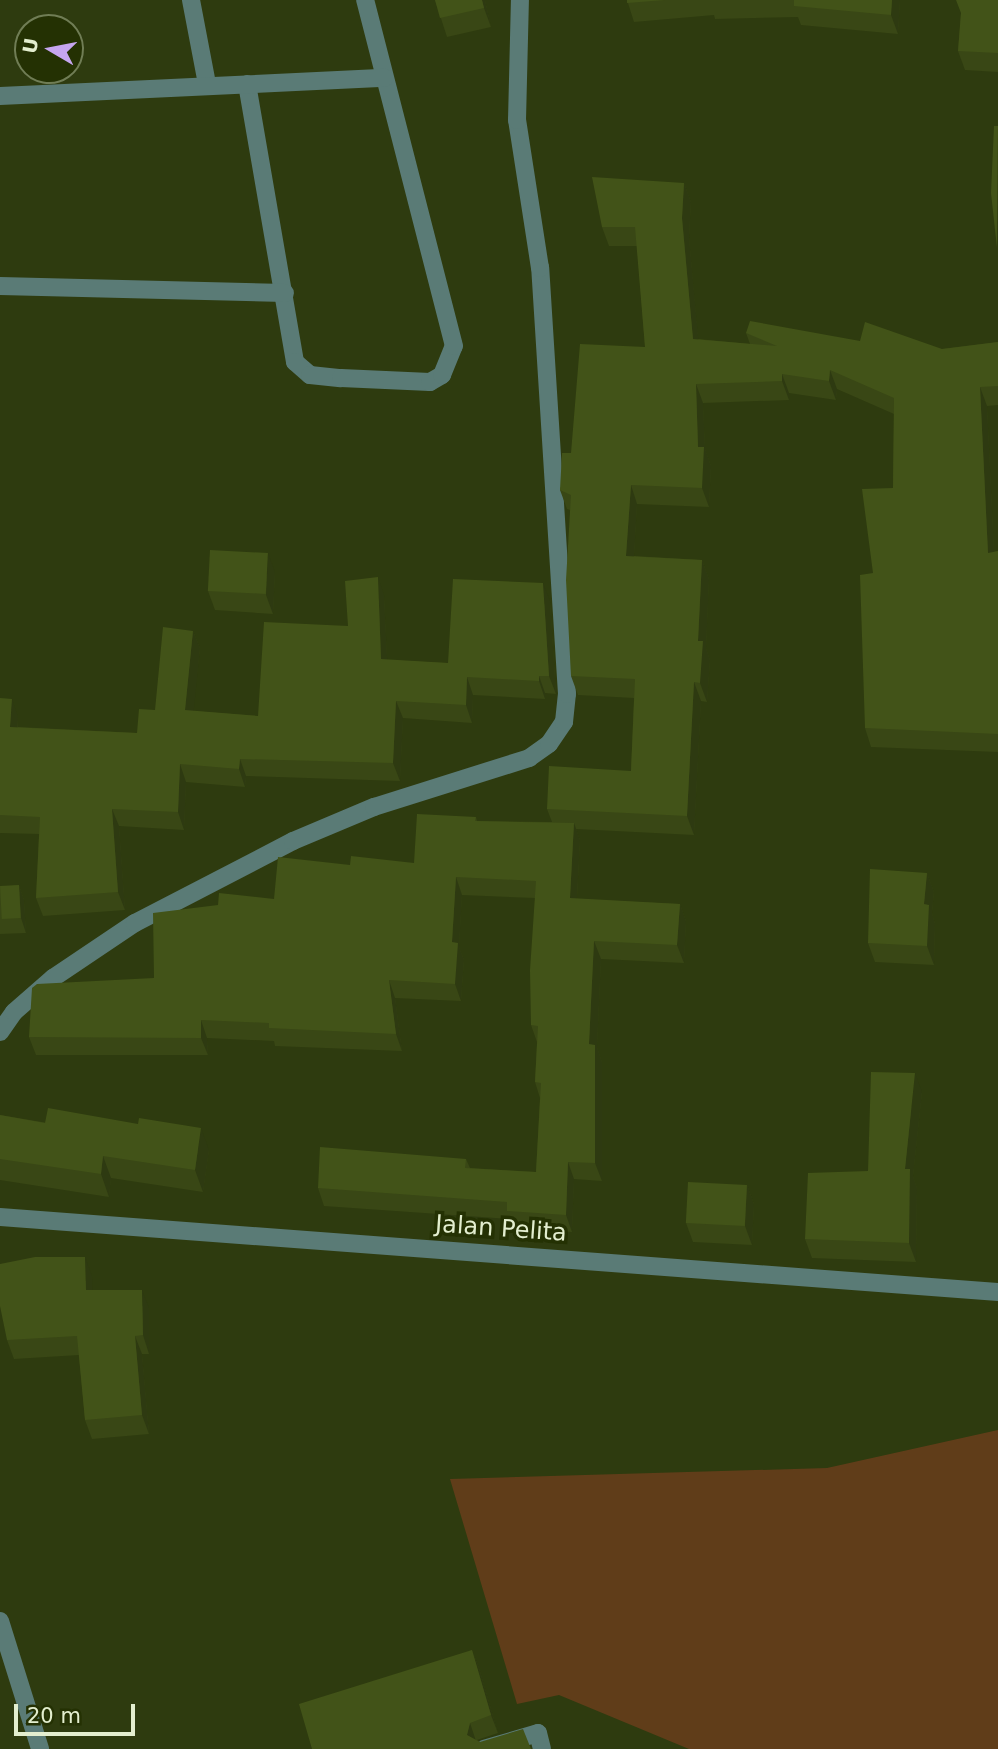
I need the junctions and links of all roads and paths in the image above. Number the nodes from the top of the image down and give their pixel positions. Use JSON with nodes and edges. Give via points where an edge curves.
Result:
{"nodes":[{"id":1,"x":191,"y":0,"type":"edge"},
{"id":2,"x":365,"y":0,"type":"edge"},
{"id":3,"x":520,"y":0,"type":"edge"},
{"id":4,"x":385,"y":78,"type":"junction"},
{"id":5,"x":207,"y":84,"type":"junction"},
{"id":6,"x":247,"y":84,"type":"junction"},
{"id":7,"x":0,"y":96,"type":"edge"},
{"id":8,"x":0,"y":286,"type":"edge"},
{"id":9,"x":285,"y":293,"type":"junction"},
{"id":10,"x":0,"y":1032,"type":"edge"},
{"id":11,"x":0,"y":1216,"type":"edge"},
{"id":12,"x":998,"y":1292,"type":"edge"},
{"id":13,"x":0,"y":1621,"type":"edge"},
{"id":14,"x":40,"y":1749,"type":"edge"},
{"id":15,"x":484,"y":1749,"type":"edge"},
{"id":16,"x":542,"y":1749,"type":"edge"}],
"edges":[{"from":1,"to":5,"type":"street"},
{"from":2,"to":4,"type":"street"},
{"from":3,"to":10,"type":"street","via":[[517,120],[540,268],[567,694],[564,722],[549,744],[529,758],[385,803],[304,836],[135,923],[53,978],[14,1012]]},
{"from":4,"to":6,"type":"street"},
{"from":4,"to":9,"type":"street","via":[[454,346],[452,359],[430,383],[310,375],[295,362]]},
{"from":5,"to":6,"type":"street"},
{"from":5,"to":7,"type":"street"},
{"from":6,"to":9,"type":"street"},
{"from":8,"to":9,"type":"street"},
{"from":11,"to":12,"type":"street","name":"Jalan Pelita"},
{"from":13,"to":14,"type":"street"},
{"from":15,"to":16,"type":"street","via":[[538,1733]]}]}
